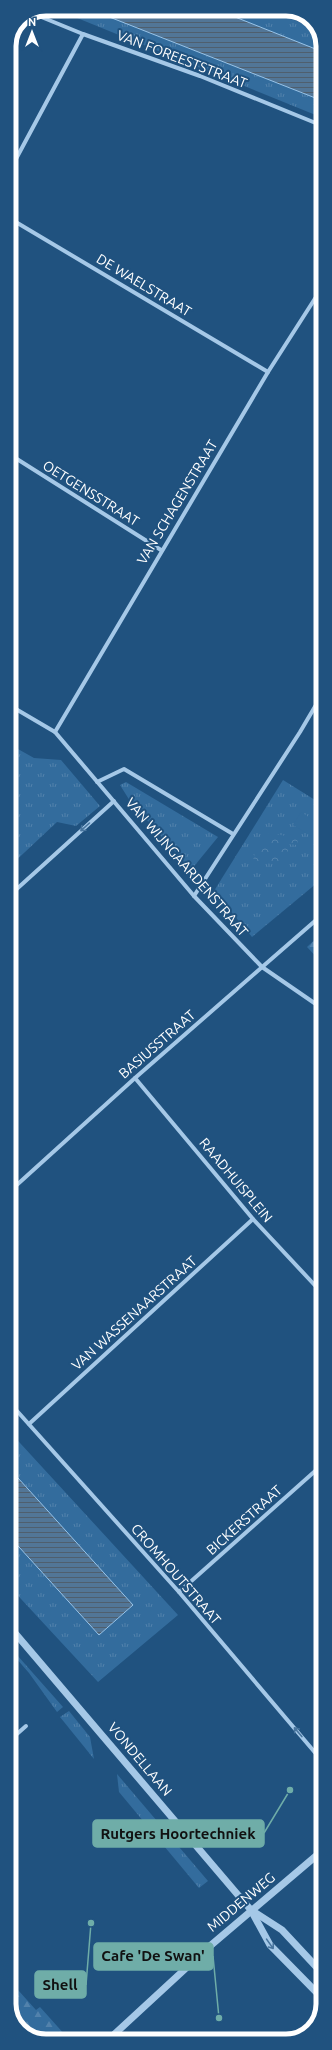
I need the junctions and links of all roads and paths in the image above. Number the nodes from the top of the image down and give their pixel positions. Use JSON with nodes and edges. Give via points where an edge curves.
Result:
{"nodes":[{"id":1,"x":41,"y":17,"type":"edge"},
{"id":2,"x":83,"y":34,"type":"junction"},
{"id":3,"x":316,"y":123,"type":"edge"},
{"id":4,"x":16,"y":159,"type":"edge"},
{"id":5,"x":16,"y":222,"type":"edge"},
{"id":6,"x":316,"y":297,"type":"edge"},
{"id":7,"x":268,"y":372,"type":"junction"},
{"id":8,"x":16,"y":458,"type":"edge"},
{"id":9,"x":161,"y":550,"type":"junction"},
{"id":10,"x":316,"y":705,"type":"edge"},
{"id":11,"x":16,"y":709,"type":"edge"},
{"id":12,"x":55,"y":732,"type":"junction"},
{"id":13,"x":97,"y":782,"type":"junction"},
{"id":14,"x":114,"y":801,"type":"junction"},
{"id":15,"x":233,"y":834,"type":"junction"},
{"id":16,"x":16,"y":890,"type":"edge"},
{"id":17,"x":194,"y":896,"type":"junction"},
{"id":18,"x":316,"y":920,"type":"edge"},
{"id":19,"x":262,"y":967,"type":"junction"},
{"id":20,"x":316,"y":1004,"type":"edge"},
{"id":21,"x":135,"y":1078,"type":"junction"},
{"id":22,"x":16,"y":1186,"type":"edge"},
{"id":23,"x":253,"y":1219,"type":"junction"},
{"id":24,"x":316,"y":1286,"type":"edge"},
{"id":25,"x":16,"y":1410,"type":"edge"},
{"id":26,"x":29,"y":1424,"type":"junction"},
{"id":27,"x":316,"y":1470,"type":"edge"},
{"id":28,"x":179,"y":1592,"type":"junction"},
{"id":29,"x":16,"y":1634,"type":"edge"},
{"id":30,"x":26,"y":1726,"type":"dead end"},
{"id":31,"x":16,"y":1735,"type":"edge"},
{"id":32,"x":316,"y":1754,"type":"edge"},
{"id":33,"x":316,"y":1856,"type":"edge"},
{"id":34,"x":251,"y":1910,"type":"junction"},
{"id":35,"x":316,"y":1966,"type":"edge"},
{"id":36,"x":316,"y":1992,"type":"edge"},
{"id":37,"x":115,"y":2034,"type":"edge"}],
"edges":[{"from":1,"to":2,"type":"street","name":"VAN FOREESTSTRAAT"},
{"from":2,"to":3,"type":"street","name":"VAN FOREESTSTRAAT","via":[[200,76]]},
{"from":2,"to":4,"type":"street"},
{"from":5,"to":7,"type":"street","name":"DE WAELSTRAAT"},
{"from":6,"to":7,"type":"street","name":"VAN SCHAGENSTRAAT"},
{"from":7,"to":9,"type":"street","name":"VAN SCHAGENSTRAAT"},
{"from":8,"to":9,"type":"street","name":"OETGENSSTRAAT"},
{"from":9,"to":12,"type":"street","name":"VAN SCHAGENSTRAAT"},
{"from":10,"to":15,"type":"street"},
{"from":11,"to":12,"type":"street","name":"VAN WIJNGAARDENSTRAAT"},
{"from":12,"to":13,"type":"street","name":"VAN WIJNGAARDENSTRAAT"},
{"from":13,"to":14,"type":"street","name":"VAN WIJNGAARDENSTRAAT"},
{"from":13,"to":15,"type":"street","name":"VAN WIJNGAARDENSTRAAT","via":[[124,769]]},
{"from":14,"to":16,"type":"street","one_way":true},
{"from":14,"to":17,"type":"street","name":"VAN WIJNGAARDENSTRAAT"},
{"from":15,"to":17,"type":"street"},
{"from":17,"to":19,"type":"street","name":"VAN WIJNGAARDENSTRAAT"},
{"from":18,"to":19,"type":"street","name":"BASIUSSTRAAT"},
{"from":19,"to":20,"type":"street"},
{"from":19,"to":21,"type":"street","name":"BASIUSSTRAAT"},
{"from":21,"to":22,"type":"street","name":"BASIUSSTRAAT"},
{"from":21,"to":23,"type":"street","name":"RAADHUISPLEIN"},
{"from":23,"to":24,"type":"street","name":"RAADHUISPLEIN"},
{"from":23,"to":26,"type":"street","name":"VAN WASSENAARSTRAAT"},
{"from":25,"to":26,"type":"street","name":"CROMHOUTSTRAAT"},
{"from":26,"to":28,"type":"street","name":"CROMHOUTSTRAAT"},
{"from":27,"to":28,"type":"street","name":"BICKERSTRAAT"},
{"from":32,"to":28,"type":"street","name":"CROMHOUTSTRAAT","one_way":true},
{"from":29,"to":34,"type":"street","name":"VONDELLAAN"},
{"from":30,"to":31,"type":"street"},
{"from":33,"to":34,"type":"street","name":"MIDDENWEG"},
{"from":34,"to":35,"type":"street","via":[[282,1930]]},
{"from":34,"to":36,"type":"street","one_way":true,"via":[[270,1945]]},
{"from":34,"to":37,"type":"street","name":"MIDDENWEG"}]}
